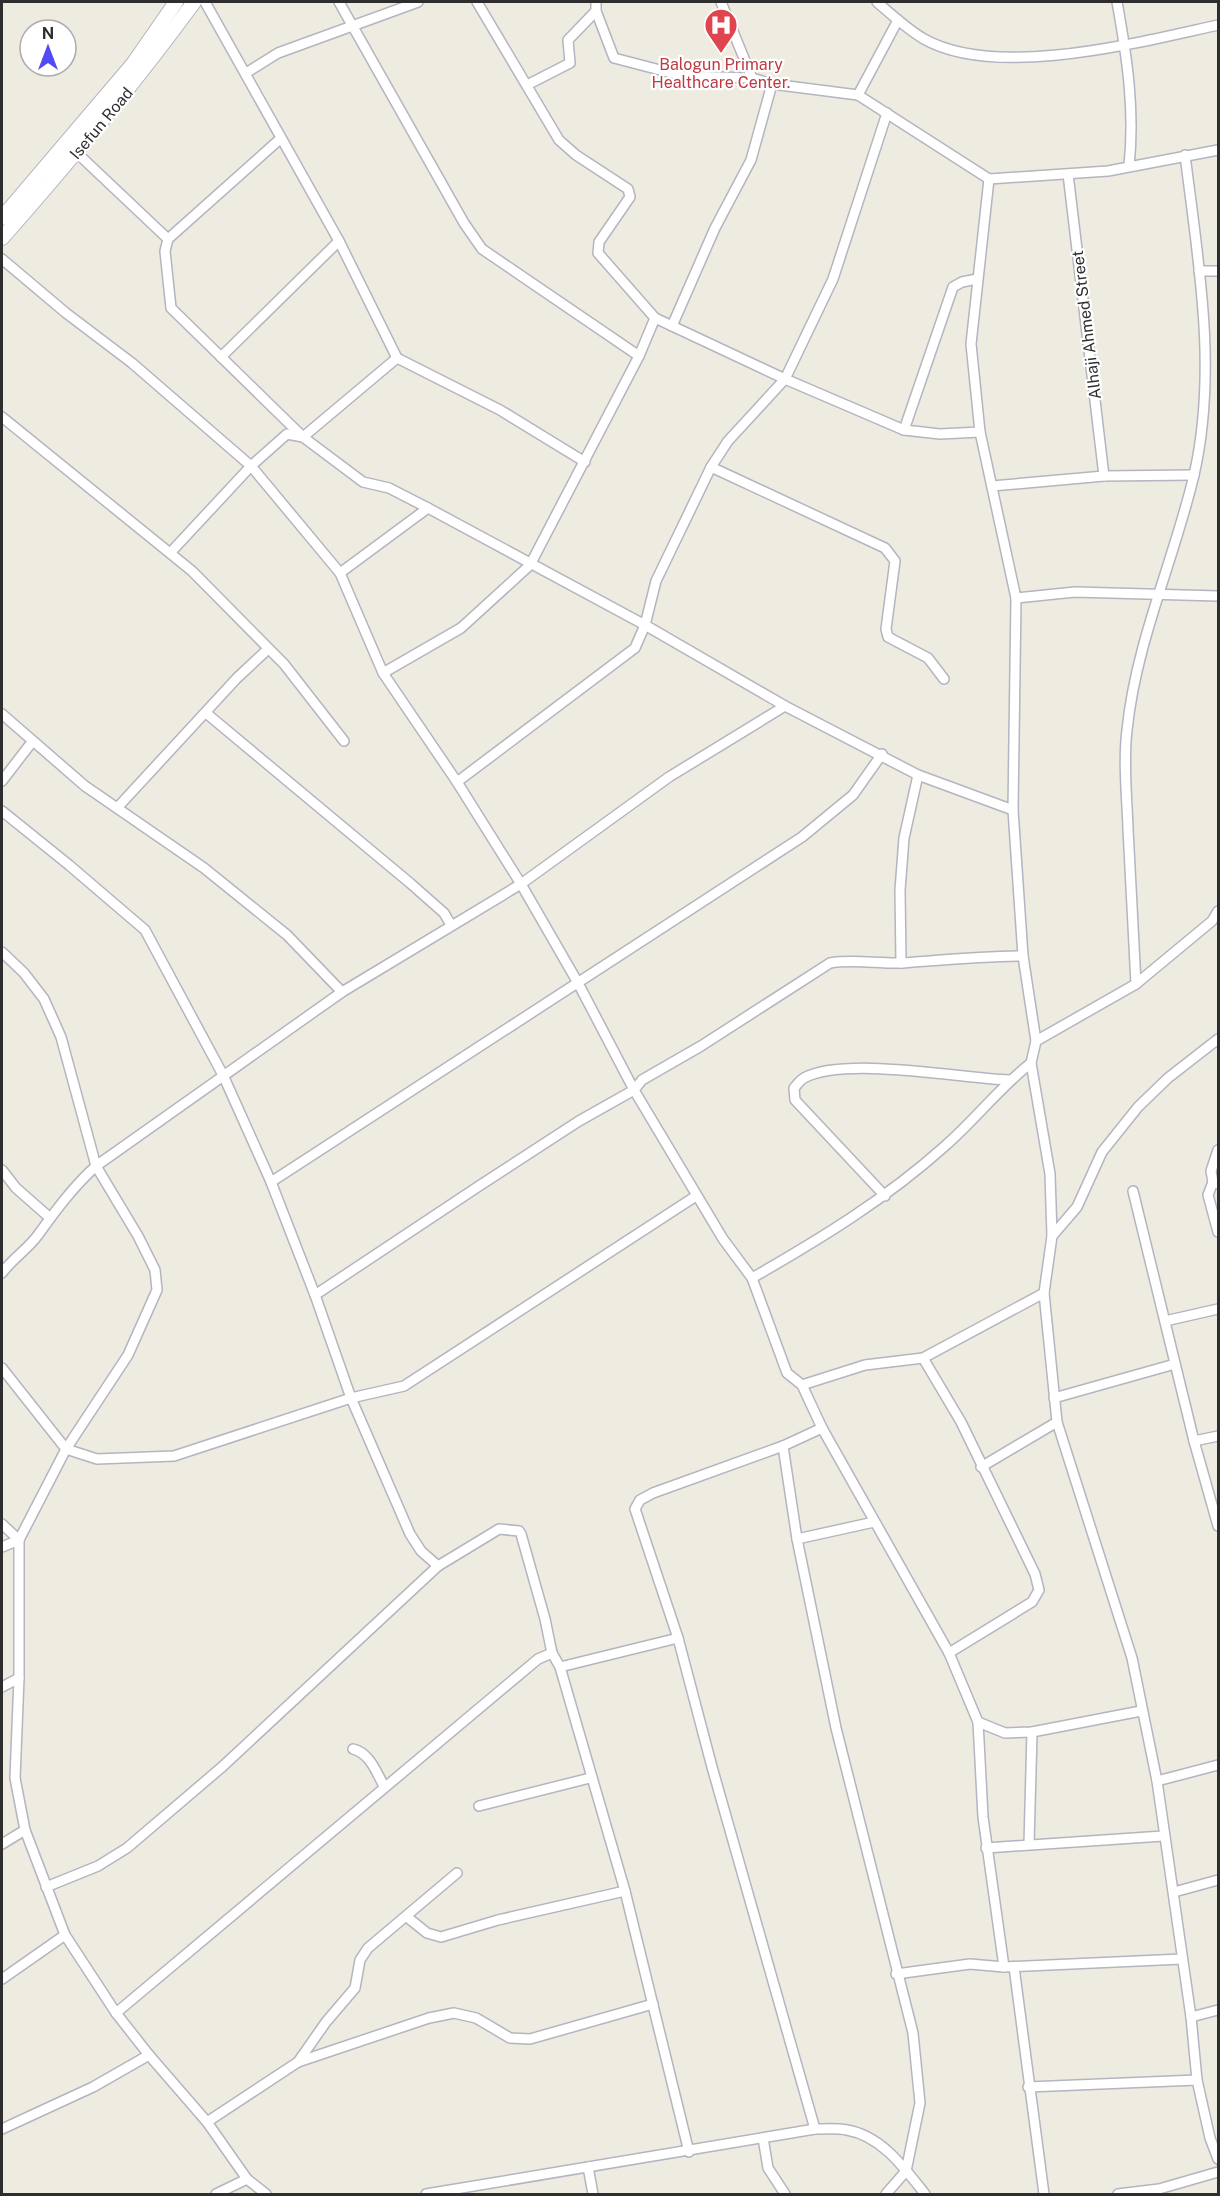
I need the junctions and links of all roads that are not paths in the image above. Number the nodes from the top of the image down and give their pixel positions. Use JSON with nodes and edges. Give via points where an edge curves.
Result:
{"nodes":[{"id":1,"x":176,"y":2,"type":"edge"},
{"id":2,"x":194,"y":2,"type":"edge"},
{"id":3,"x":205,"y":2,"type":"edge"},
{"id":4,"x":339,"y":2,"type":"edge"},
{"id":5,"x":417,"y":2,"type":"edge"},
{"id":6,"x":477,"y":2,"type":"edge"},
{"id":7,"x":721,"y":2,"type":"edge"},
{"id":8,"x":878,"y":2,"type":"edge"},
{"id":9,"x":1117,"y":2,"type":"edge"},
{"id":10,"x":596,"y":6,"type":"edge"},
{"id":11,"x":898,"y":20,"type":"junction"},
{"id":12,"x":351,"y":24,"type":"junction"},
{"id":13,"x":1218,"y":25,"type":"edge"},
{"id":14,"x":1125,"y":45,"type":"junction"},
{"id":15,"x":246,"y":73,"type":"junction"},
{"id":16,"x":752,"y":78,"type":"junction"},
{"id":17,"x":772,"y":84,"type":"junction"},
{"id":18,"x":527,"y":85,"type":"junction"},
{"id":19,"x":858,"y":95,"type":"junction"},
{"id":20,"x":886,"y":113,"type":"junction"},
{"id":21,"x":280,"y":139,"type":"junction"},
{"id":22,"x":1218,"y":150,"type":"edge"},
{"id":23,"x":77,"y":153,"type":"junction"},
{"id":24,"x":1185,"y":154,"type":"junction"},
{"id":25,"x":1129,"y":166,"type":"junction"},
{"id":26,"x":1068,"y":174,"type":"junction"},
{"id":27,"x":988,"y":179,"type":"junction"},
{"id":28,"x":2,"y":218,"type":"edge"},
{"id":29,"x":2,"y":238,"type":"edge"},
{"id":30,"x":168,"y":239,"type":"junction"},
{"id":31,"x":339,"y":241,"type":"junction"},
{"id":32,"x":2,"y":259,"type":"edge"},
{"id":33,"x":1199,"y":271,"type":"junction"},
{"id":34,"x":1218,"y":271,"type":"edge"},
{"id":35,"x":977,"y":279,"type":"junction"},
{"id":36,"x":655,"y":318,"type":"junction"},
{"id":37,"x":672,"y":326,"type":"junction"},
{"id":38,"x":639,"y":356,"type":"junction"},
{"id":39,"x":221,"y":357,"type":"junction"},
{"id":40,"x":397,"y":358,"type":"junction"},
{"id":41,"x":785,"y":379,"type":"junction"},
{"id":42,"x":2,"y":417,"type":"edge"},
{"id":43,"x":904,"y":430,"type":"junction"},
{"id":44,"x":980,"y":432,"type":"junction"},
{"id":45,"x":303,"y":437,"type":"junction"},
{"id":46,"x":585,"y":462,"type":"junction"},
{"id":47,"x":251,"y":466,"type":"junction"},
{"id":48,"x":711,"y":467,"type":"junction"},
{"id":49,"x":1194,"y":475,"type":"junction"},
{"id":50,"x":1104,"y":476,"type":"junction"},
{"id":51,"x":992,"y":486,"type":"junction"},
{"id":52,"x":428,"y":508,"type":"junction"},
{"id":53,"x":171,"y":552,"type":"junction"},
{"id":54,"x":530,"y":565,"type":"junction"},
{"id":55,"x":340,"y":573,"type":"junction"},
{"id":56,"x":1160,"y":594,"type":"junction"},
{"id":57,"x":1218,"y":596,"type":"edge"},
{"id":58,"x":1016,"y":598,"type":"junction"},
{"id":59,"x":645,"y":625,"type":"junction"},
{"id":60,"x":268,"y":648,"type":"junction"},
{"id":61,"x":383,"y":673,"type":"junction"},
{"id":62,"x":944,"y":679,"type":"dead end"},
{"id":63,"x":785,"y":705,"type":"junction"},
{"id":64,"x":206,"y":713,"type":"junction"},
{"id":65,"x":2,"y":714,"type":"edge"},
{"id":66,"x":344,"y":741,"type":"dead end"},
{"id":67,"x":32,"y":742,"type":"junction"},
{"id":68,"x":882,"y":754,"type":"junction"},
{"id":69,"x":918,"y":775,"type":"junction"},
{"id":70,"x":2,"y":781,"type":"edge"},
{"id":71,"x":457,"y":782,"type":"junction"},
{"id":72,"x":117,"y":808,"type":"junction"},
{"id":73,"x":1013,"y":810,"type":"junction"},
{"id":74,"x":2,"y":811,"type":"edge"},
{"id":75,"x":521,"y":884,"type":"junction"},
{"id":76,"x":1218,"y":911,"type":"edge"},
{"id":77,"x":451,"y":925,"type":"junction"},
{"id":78,"x":2,"y":952,"type":"edge"},
{"id":79,"x":1023,"y":956,"type":"junction"},
{"id":80,"x":901,"y":963,"type":"junction"},
{"id":81,"x":578,"y":983,"type":"junction"},
{"id":82,"x":1136,"y":984,"type":"junction"},
{"id":83,"x":342,"y":992,"type":"junction"},
{"id":84,"x":1218,"y":1039,"type":"edge"},
{"id":85,"x":1036,"y":1041,"type":"junction"},
{"id":86,"x":1031,"y":1063,"type":"junction"},
{"id":87,"x":224,"y":1075,"type":"junction"},
{"id":88,"x":1009,"y":1080,"type":"junction"},
{"id":89,"x":634,"y":1090,"type":"junction"},
{"id":90,"x":1218,"y":1150,"type":"edge"},
{"id":91,"x":96,"y":1166,"type":"junction"},
{"id":92,"x":2,"y":1170,"type":"edge"},
{"id":93,"x":271,"y":1182,"type":"junction"},
{"id":94,"x":1216,"y":1183,"type":"edge"},
{"id":95,"x":1133,"y":1191,"type":"dead end"},
{"id":96,"x":696,"y":1196,"type":"junction"},
{"id":97,"x":885,"y":1196,"type":"junction"},
{"id":98,"x":49,"y":1217,"type":"junction"},
{"id":99,"x":1218,"y":1232,"type":"edge"},
{"id":100,"x":1052,"y":1236,"type":"junction"},
{"id":101,"x":2,"y":1273,"type":"edge"},
{"id":102,"x":752,"y":1278,"type":"junction"},
{"id":103,"x":1044,"y":1293,"type":"junction"},
{"id":104,"x":315,"y":1295,"type":"junction"},
{"id":105,"x":1218,"y":1309,"type":"edge"},
{"id":106,"x":1165,"y":1321,"type":"junction"},
{"id":107,"x":923,"y":1358,"type":"junction"},
{"id":108,"x":1175,"y":1364,"type":"junction"},
{"id":109,"x":2,"y":1368,"type":"edge"},
{"id":110,"x":802,"y":1385,"type":"junction"},
{"id":111,"x":351,"y":1398,"type":"junction"},
{"id":112,"x":1054,"y":1398,"type":"junction"},
{"id":113,"x":1057,"y":1422,"type":"junction"},
{"id":114,"x":822,"y":1428,"type":"junction"},
{"id":115,"x":1218,"y":1436,"type":"edge"},
{"id":116,"x":1194,"y":1441,"type":"junction"},
{"id":117,"x":783,"y":1446,"type":"junction"},
{"id":118,"x":66,"y":1449,"type":"junction"},
{"id":119,"x":981,"y":1467,"type":"junction"},
{"id":120,"x":874,"y":1522,"type":"junction"},
{"id":121,"x":2,"y":1524,"type":"edge"},
{"id":122,"x":1218,"y":1526,"type":"edge"},
{"id":123,"x":797,"y":1539,"type":"junction"},
{"id":124,"x":20,"y":1540,"type":"junction"},
{"id":125,"x":2,"y":1547,"type":"edge"},
{"id":126,"x":438,"y":1566,"type":"junction"},
{"id":127,"x":678,"y":1638,"type":"junction"},
{"id":128,"x":552,"y":1653,"type":"junction"},
{"id":129,"x":949,"y":1653,"type":"junction"},
{"id":130,"x":560,"y":1667,"type":"junction"},
{"id":131,"x":20,"y":1678,"type":"junction"},
{"id":132,"x":2,"y":1688,"type":"edge"},
{"id":133,"x":1141,"y":1711,"type":"junction"},
{"id":134,"x":978,"y":1722,"type":"junction"},
{"id":135,"x":1032,"y":1732,"type":"junction"},
{"id":136,"x":353,"y":1749,"type":"dead end"},
{"id":137,"x":1218,"y":1765,"type":"edge"},
{"id":138,"x":590,"y":1778,"type":"junction"},
{"id":139,"x":1157,"y":1781,"type":"junction"},
{"id":140,"x":384,"y":1786,"type":"junction"},
{"id":141,"x":479,"y":1806,"type":"dead end"},
{"id":142,"x":25,"y":1830,"type":"junction"},
{"id":143,"x":1163,"y":1836,"type":"junction"},
{"id":144,"x":2,"y":1844,"type":"edge"},
{"id":145,"x":1029,"y":1844,"type":"junction"},
{"id":146,"x":986,"y":1848,"type":"junction"},
{"id":147,"x":457,"y":1873,"type":"dead end"},
{"id":148,"x":1218,"y":1880,"type":"edge"},
{"id":149,"x":46,"y":1887,"type":"junction"},
{"id":150,"x":625,"y":1891,"type":"junction"},
{"id":151,"x":1174,"y":1892,"type":"junction"},
{"id":152,"x":407,"y":1917,"type":"junction"},
{"id":153,"x":65,"y":1935,"type":"junction"},
{"id":154,"x":1182,"y":1959,"type":"junction"},
{"id":155,"x":1009,"y":1967,"type":"junction"},
{"id":156,"x":896,"y":1974,"type":"junction"},
{"id":157,"x":2,"y":1979,"type":"edge"},
{"id":158,"x":653,"y":2004,"type":"junction"},
{"id":159,"x":1218,"y":2010,"type":"edge"},
{"id":160,"x":116,"y":2013,"type":"junction"},
{"id":161,"x":1191,"y":2017,"type":"junction"},
{"id":162,"x":148,"y":2055,"type":"junction"},
{"id":163,"x":298,"y":2061,"type":"junction"},
{"id":164,"x":1197,"y":2080,"type":"junction"},
{"id":165,"x":1029,"y":2087,"type":"junction"},
{"id":166,"x":207,"y":2122,"type":"junction"},
{"id":167,"x":2,"y":2129,"type":"edge"},
{"id":168,"x":815,"y":2129,"type":"junction"},
{"id":169,"x":1214,"y":2137,"type":"edge"},
{"id":170,"x":763,"y":2138,"type":"junction"},
{"id":171,"x":689,"y":2152,"type":"junction"},
{"id":172,"x":1218,"y":2159,"type":"edge"},
{"id":173,"x":588,"y":2167,"type":"junction"},
{"id":174,"x":906,"y":2170,"type":"junction"},
{"id":175,"x":1218,"y":2172,"type":"edge"},
{"id":176,"x":247,"y":2179,"type":"junction"},
{"id":177,"x":1161,"y":2192,"type":"edge"},
{"id":178,"x":216,"y":2194,"type":"edge"},
{"id":179,"x":266,"y":2194,"type":"edge"},
{"id":180,"x":426,"y":2194,"type":"edge"},
{"id":181,"x":593,"y":2194,"type":"edge"},
{"id":182,"x":785,"y":2194,"type":"edge"},
{"id":183,"x":886,"y":2194,"type":"edge"},
{"id":184,"x":925,"y":2194,"type":"edge"},
{"id":185,"x":1044,"y":2194,"type":"edge"},
{"id":186,"x":1118,"y":2194,"type":"edge"}],
"edges":[{"from":1,"to":28,"type":"street","name":"Isefun Road","via":[[133,64]]},
{"from":2,"to":23,"type":"street","name":"Isefun Road"},
{"from":3,"to":15,"type":"street"},
{"from":4,"to":12,"type":"street"},
{"from":5,"to":12,"type":"street"},
{"from":6,"to":18,"type":"street"},
{"from":7,"to":16,"type":"street"},
{"from":8,"to":11,"type":"street"},
{"from":9,"to":14,"type":"street"},
{"from":10,"to":16,"type":"street","via":[[614,58],[683,75]]},
{"from":10,"to":18,"type":"street","via":[[568,40],[570,63]]},
{"from":11,"to":14,"type":"street","via":[[942,46],[991,57],[1037,57]]},
{"from":11,"to":19,"type":"street"},
{"from":12,"to":15,"type":"street","via":[[278,53]]},
{"from":12,"to":38,"type":"street","via":[[482,249]]},
{"from":13,"to":14,"type":"street"},
{"from":14,"to":25,"type":"street","via":[[1133,126]]},
{"from":15,"to":21,"type":"street"},
{"from":16,"to":17,"type":"street"},
{"from":17,"to":19,"type":"street"},
{"from":17,"to":37,"type":"street","via":[[751,160],[715,228]]},
{"from":18,"to":36,"type":"street","via":[[559,140],[628,189],[630,197],[599,243],[598,253]]},
{"from":19,"to":20,"type":"street"},
{"from":20,"to":27,"type":"street"},
{"from":20,"to":41,"type":"street","via":[[833,279]]},
{"from":21,"to":30,"type":"street"},
{"from":21,"to":31,"type":"street"},
{"from":22,"to":24,"type":"street"},
{"from":23,"to":29,"type":"street","name":"Isefun Road"},
{"from":23,"to":30,"type":"street"},
{"from":24,"to":25,"type":"street"},
{"from":24,"to":33,"type":"street"},
{"from":25,"to":26,"type":"street"},
{"from":26,"to":27,"type":"street"},
{"from":26,"to":50,"type":"street","name":"Alhaji Ahmed Street"},
{"from":27,"to":35,"type":"street"},
{"from":30,"to":39,"type":"street","via":[[165,251],[171,308]]},
{"from":31,"to":39,"type":"street"},
{"from":31,"to":40,"type":"street"},
{"from":32,"to":47,"type":"street","via":[[132,363]]},
{"from":33,"to":34,"type":"street"},
{"from":33,"to":49,"type":"street","via":[[1206,366],[1203,423]]},
{"from":35,"to":43,"type":"street","via":[[953,287]]},
{"from":35,"to":44,"type":"street","via":[[971,344]]},
{"from":36,"to":37,"type":"street"},
{"from":36,"to":38,"type":"street"},
{"from":37,"to":41,"type":"street"},
{"from":38,"to":46,"type":"street"},
{"from":39,"to":45,"type":"street"},
{"from":40,"to":45,"type":"street"},
{"from":40,"to":46,"type":"street","via":[[500,410]]},
{"from":41,"to":43,"type":"street"},
{"from":41,"to":48,"type":"street","via":[[728,441]]},
{"from":42,"to":53,"type":"street","via":[[144,535]]},
{"from":43,"to":44,"type":"street","via":[[940,434]]},
{"from":44,"to":51,"type":"street"},
{"from":45,"to":47,"type":"street","via":[[287,434]]},
{"from":45,"to":52,"type":"street","via":[[363,482],[389,488]]},
{"from":46,"to":54,"type":"street"},
{"from":47,"to":53,"type":"street"},
{"from":47,"to":55,"type":"street"},
{"from":48,"to":59,"type":"street","via":[[656,581]]},
{"from":48,"to":62,"type":"street","via":[[885,548],[895,561],[888,637],[928,658]]},
{"from":49,"to":50,"type":"street"},
{"from":49,"to":56,"type":"street"},
{"from":50,"to":51,"type":"street"},
{"from":51,"to":58,"type":"street"},
{"from":52,"to":54,"type":"street"},
{"from":52,"to":55,"type":"street"},
{"from":53,"to":60,"type":"street"},
{"from":54,"to":59,"type":"street"},
{"from":54,"to":61,"type":"street","via":[[461,628]]},
{"from":55,"to":61,"type":"street"},
{"from":56,"to":57,"type":"street"},
{"from":56,"to":58,"type":"street","via":[[1075,592]]},
{"from":56,"to":82,"type":"street","via":[[1134,683],[1127,731]]},
{"from":58,"to":73,"type":"street"},
{"from":59,"to":63,"type":"street"},
{"from":59,"to":71,"type":"street","via":[[634,648]]},
{"from":60,"to":64,"type":"street"},
{"from":60,"to":66,"type":"street","via":[[308,692]]},
{"from":61,"to":71,"type":"street"},
{"from":63,"to":68,"type":"street"},
{"from":63,"to":75,"type":"street","via":[[669,777]]},
{"from":64,"to":72,"type":"street"},
{"from":64,"to":77,"type":"street","via":[[410,883],[444,913]]},
{"from":65,"to":67,"type":"street"},
{"from":67,"to":70,"type":"street"},
{"from":67,"to":72,"type":"street"},
{"from":68,"to":69,"type":"street"},
{"from":68,"to":81,"type":"street","via":[[853,795],[802,837]]},
{"from":69,"to":73,"type":"street"},
{"from":69,"to":80,"type":"street","via":[[904,838]]},
{"from":71,"to":75,"type":"street"},
{"from":72,"to":83,"type":"street","via":[[204,868],[287,935]]},
{"from":73,"to":79,"type":"street"},
{"from":74,"to":87,"type":"street","via":[[145,930]]},
{"from":75,"to":77,"type":"street"},
{"from":75,"to":81,"type":"street"},
{"from":76,"to":82,"type":"street","via":[[1212,921]]},
{"from":77,"to":83,"type":"street"},
{"from":78,"to":91,"type":"street","via":[[44,999],[61,1037]]},
{"from":79,"to":80,"type":"street"},
{"from":79,"to":85,"type":"street"},
{"from":80,"to":89,"type":"street","via":[[830,963],[642,1080]]},
{"from":81,"to":89,"type":"street"},
{"from":81,"to":93,"type":"street"},
{"from":82,"to":85,"type":"street"},
{"from":83,"to":87,"type":"street"},
{"from":84,"to":100,"type":"street","via":[[1168,1077],[1138,1107],[1102,1152],[1077,1207]]},
{"from":85,"to":86,"type":"street"},
{"from":86,"to":88,"type":"street"},
{"from":86,"to":100,"type":"street","via":[[1050,1174]]},
{"from":87,"to":91,"type":"street"},
{"from":87,"to":93,"type":"street"},
{"from":88,"to":97,"type":"street","via":[[946,1145]]},
{"from":88,"to":97,"type":"street","via":[[868,1069],[802,1078],[794,1088],[795,1100]]},
{"from":89,"to":96,"type":"street"},
{"from":89,"to":104,"type":"street","via":[[539,1147]]},
{"from":90,"to":94,"type":"street","via":[[1210,1171]]},
{"from":91,"to":98,"type":"street"},
{"from":91,"to":118,"type":"street","via":[[155,1270],[157,1290],[128,1355]]},
{"from":92,"to":98,"type":"street"},
{"from":93,"to":104,"type":"street"},
{"from":94,"to":99,"type":"street","via":[[1208,1195]]},
{"from":95,"to":106,"type":"street"},
{"from":96,"to":102,"type":"street"},
{"from":96,"to":111,"type":"street","via":[[404,1386]]},
{"from":97,"to":102,"type":"street"},
{"from":98,"to":101,"type":"street","via":[[37,1237]]},
{"from":100,"to":103,"type":"street"},
{"from":102,"to":110,"type":"street","via":[[787,1373]]},
{"from":103,"to":107,"type":"street"},
{"from":103,"to":112,"type":"street"},
{"from":104,"to":111,"type":"street"},
{"from":105,"to":106,"type":"street"},
{"from":106,"to":108,"type":"street"},
{"from":107,"to":110,"type":"street","via":[[865,1365]]},
{"from":107,"to":119,"type":"street","via":[[961,1422]]},
{"from":108,"to":112,"type":"street"},
{"from":108,"to":116,"type":"street"},
{"from":109,"to":118,"type":"street"},
{"from":110,"to":114,"type":"street"},
{"from":111,"to":118,"type":"street","via":[[174,1456],[97,1459]]},
{"from":111,"to":126,"type":"street","via":[[410,1534]]},
{"from":112,"to":113,"type":"street"},
{"from":113,"to":119,"type":"street"},
{"from":113,"to":133,"type":"street","via":[[1132,1658]]},
{"from":114,"to":117,"type":"street"},
{"from":114,"to":120,"type":"street"},
{"from":115,"to":116,"type":"street"},
{"from":116,"to":122,"type":"street"},
{"from":117,"to":123,"type":"street"},
{"from":117,"to":127,"type":"street","via":[[640,1500],[635,1509]]},
{"from":118,"to":124,"type":"street"},
{"from":119,"to":129,"type":"street","via":[[1035,1574],[1039,1590],[1032,1602]]},
{"from":120,"to":123,"type":"street"},
{"from":120,"to":129,"type":"street"},
{"from":121,"to":124,"type":"street"},
{"from":123,"to":156,"type":"street","via":[[836,1728]]},
{"from":124,"to":125,"type":"street"},
{"from":124,"to":131,"type":"street"},
{"from":126,"to":128,"type":"street","via":[[499,1529],[519,1531]]},
{"from":126,"to":149,"type":"street","via":[[222,1767],[127,1848],[98,1866]]},
{"from":127,"to":130,"type":"street"},
{"from":127,"to":168,"type":"street"},
{"from":128,"to":130,"type":"street"},
{"from":128,"to":140,"type":"street","via":[[538,1659]]},
{"from":129,"to":134,"type":"street"},
{"from":130,"to":138,"type":"street"},
{"from":131,"to":132,"type":"street"},
{"from":131,"to":142,"type":"street","via":[[15,1778]]},
{"from":133,"to":135,"type":"street"},
{"from":133,"to":139,"type":"street"},
{"from":134,"to":135,"type":"street","via":[[1005,1733]]},
{"from":134,"to":146,"type":"street"},
{"from":135,"to":145,"type":"street"},
{"from":136,"to":140,"type":"street","via":[[367,1757]]},
{"from":137,"to":139,"type":"street"},
{"from":138,"to":141,"type":"street"},
{"from":138,"to":150,"type":"street"},
{"from":139,"to":143,"type":"street"},
{"from":140,"to":160,"type":"street"},
{"from":142,"to":144,"type":"street"},
{"from":142,"to":149,"type":"street"},
{"from":143,"to":145,"type":"street"},
{"from":143,"to":151,"type":"street"},
{"from":145,"to":146,"type":"street"},
{"from":146,"to":155,"type":"street"},
{"from":147,"to":152,"type":"street"},
{"from":148,"to":151,"type":"street"},
{"from":149,"to":153,"type":"street"},
{"from":150,"to":152,"type":"street","via":[[441,1937],[427,1933]]},
{"from":150,"to":158,"type":"street"},
{"from":151,"to":154,"type":"street"},
{"from":152,"to":163,"type":"street","via":[[368,1948],[360,1960],[355,1988]]},
{"from":153,"to":157,"type":"street"},
{"from":153,"to":160,"type":"street"},
{"from":154,"to":155,"type":"street"},
{"from":154,"to":161,"type":"street"},
{"from":155,"to":156,"type":"street","via":[[970,1964]]},
{"from":155,"to":165,"type":"street"},
{"from":156,"to":174,"type":"street","via":[[913,2033],[920,2103]]},
{"from":158,"to":163,"type":"street","via":[[530,2039],[510,2038],[476,2019],[454,2013]]},
{"from":158,"to":171,"type":"street"},
{"from":159,"to":161,"type":"street"},
{"from":160,"to":162,"type":"street"},
{"from":161,"to":164,"type":"street"},
{"from":162,"to":166,"type":"street"},
{"from":162,"to":167,"type":"street","via":[[93,2087]]},
{"from":163,"to":166,"type":"street"},
{"from":164,"to":165,"type":"street"},
{"from":164,"to":169,"type":"street"},
{"from":165,"to":185,"type":"street"},
{"from":166,"to":176,"type":"street"},
{"from":168,"to":170,"type":"street"},
{"from":168,"to":174,"type":"street","via":[[849,2130],[878,2142]]},
{"from":169,"to":172,"type":"street"},
{"from":170,"to":171,"type":"street"},
{"from":170,"to":182,"type":"street","via":[[768,2168]]},
{"from":171,"to":173,"type":"street"},
{"from":173,"to":180,"type":"street"},
{"from":173,"to":181,"type":"street"},
{"from":174,"to":183,"type":"street"},
{"from":174,"to":184,"type":"street"},
{"from":175,"to":177,"type":"street"},
{"from":176,"to":178,"type":"street"},
{"from":176,"to":179,"type":"street"},
{"from":177,"to":186,"type":"street"}]}
